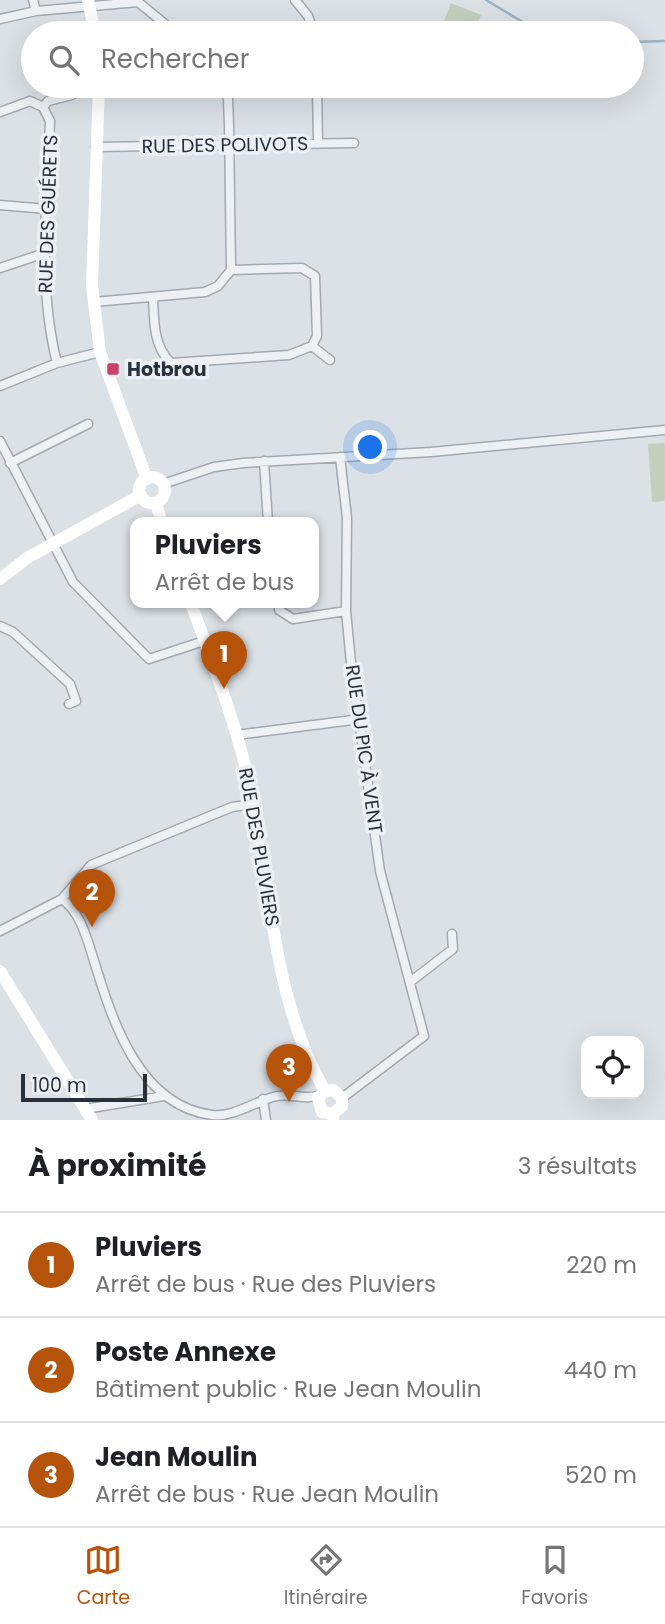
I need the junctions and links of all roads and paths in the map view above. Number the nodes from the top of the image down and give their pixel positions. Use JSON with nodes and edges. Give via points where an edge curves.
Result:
{"nodes":[{"id":1,"x":33,"y":0,"type":"edge"},
{"id":2,"x":295,"y":0,"type":"edge"},
{"id":3,"x":138,"y":1,"type":"edge"},
{"id":4,"x":89,"y":3,"type":"edge"},
{"id":5,"x":36,"y":11,"type":"junction"},
{"id":6,"x":0,"y":19,"type":"edge"},
{"id":7,"x":93,"y":21,"type":"edge"},
{"id":8,"x":162,"y":21,"type":"edge"},
{"id":9,"x":310,"y":21,"type":"edge"},
{"id":10,"x":60,"y":98,"type":"edge"},
{"id":11,"x":98,"y":98,"type":"edge"},
{"id":12,"x":228,"y":98,"type":"edge"},
{"id":13,"x":317,"y":98,"type":"edge"},
{"id":14,"x":43,"y":107,"type":"junction"},
{"id":15,"x":0,"y":112,"type":"edge"},
{"id":16,"x":354,"y":143,"type":"dead end"},
{"id":17,"x":318,"y":144,"type":"junction"},
{"id":18,"x":229,"y":146,"type":"junction"},
{"id":19,"x":96,"y":147,"type":"junction"},
{"id":20,"x":0,"y":205,"type":"edge"},
{"id":21,"x":47,"y":209,"type":"junction"},
{"id":22,"x":45,"y":253,"type":"junction"},
{"id":23,"x":0,"y":268,"type":"edge"},
{"id":24,"x":231,"y":270,"type":"junction"},
{"id":25,"x":153,"y":297,"type":"junction"},
{"id":26,"x":94,"y":302,"type":"junction"},
{"id":27,"x":312,"y":346,"type":"junction"},
{"id":28,"x":100,"y":352,"type":"junction"},
{"id":29,"x":330,"y":360,"type":"dead end"},
{"id":30,"x":57,"y":363,"type":"junction"},
{"id":31,"x":0,"y":386,"type":"edge"},
{"id":32,"x":88,"y":424,"type":"dead end"},
{"id":33,"x":665,"y":429,"type":"edge"},
{"id":34,"x":0,"y":441,"type":"edge"},
{"id":35,"x":340,"y":457,"type":"junction"},
{"id":36,"x":264,"y":461,"type":"junction"},
{"id":37,"x":10,"y":463,"type":"junction"},
{"id":38,"x":147,"y":479,"type":"junction"},
{"id":39,"x":163,"y":484,"type":"junction"},
{"id":40,"x":141,"y":495,"type":"junction"},
{"id":41,"x":156,"y":503,"type":"junction"},
{"id":42,"x":160,"y":517,"type":"edge"},
{"id":43,"x":268,"y":517,"type":"edge"},
{"id":44,"x":53,"y":546,"type":"junction"},
{"id":45,"x":0,"y":579,"type":"edge"},
{"id":46,"x":193,"y":608,"type":"edge"},
{"id":47,"x":279,"y":608,"type":"edge"},
{"id":48,"x":346,"y":611,"type":"junction"},
{"id":49,"x":0,"y":626,"type":"edge"},
{"id":50,"x":204,"y":641,"type":"junction"},
{"id":51,"x":69,"y":704,"type":"dead end"},
{"id":52,"x":360,"y":719,"type":"junction"},
{"id":53,"x":236,"y":735,"type":"junction"},
{"id":54,"x":253,"y":804,"type":"junction"},
{"id":55,"x":62,"y":899,"type":"junction"},
{"id":56,"x":0,"y":931,"type":"edge"},
{"id":57,"x":452,"y":934,"type":"dead end"},
{"id":58,"x":0,"y":971,"type":"edge"},
{"id":59,"x":410,"y":982,"type":"junction"},
{"id":60,"x":323,"y":1093,"type":"junction"},
{"id":61,"x":164,"y":1096,"type":"junction"},
{"id":62,"x":342,"y":1098,"type":"junction"},
{"id":63,"x":263,"y":1099,"type":"junction"},
{"id":64,"x":89,"y":1114,"type":"edge"},
{"id":65,"x":333,"y":1117,"type":"edge"},
{"id":66,"x":266,"y":1120,"type":"edge"}],
"edges":[{"from":1,"to":5,"type":"street"},
{"from":2,"to":9,"type":"street"},
{"from":3,"to":4,"type":"street"},
{"from":3,"to":8,"type":"street"},
{"from":4,"to":5,"type":"street"},
{"from":4,"to":7,"type":"street"},
{"from":5,"to":6,"type":"street"},
{"from":10,"to":14,"type":"street","name":"RUE DES GUÉRETS"},
{"from":11,"to":19,"type":"street"},
{"from":12,"to":18,"type":"street"},
{"from":13,"to":17,"type":"street"},
{"from":14,"to":15,"type":"street","name":"RUE DES GUÉRETS","via":[[30,102]]},
{"from":14,"to":21,"type":"street","name":"RUE DES GUÉRETS","via":[[50,121]]},
{"from":16,"to":17,"type":"street","name":"RUE DES POLIVOTS"},
{"from":17,"to":18,"type":"street","name":"RUE DES POLIVOTS"},
{"from":18,"to":19,"type":"street","name":"RUE DES POLIVOTS"},
{"from":18,"to":24,"type":"street"},
{"from":19,"to":26,"type":"street"},
{"from":20,"to":21,"type":"street"},
{"from":21,"to":22,"type":"street","name":"RUE DES GUÉRETS"},
{"from":22,"to":23,"type":"street"},
{"from":22,"to":30,"type":"street","name":"RUE DES GUÉRETS","via":[[47,321]]},
{"from":24,"to":25,"type":"street","via":[[218,286],[205,292]]},
{"from":24,"to":27,"type":"street","via":[[302,268],[315,276],[317,336]]},
{"from":25,"to":26,"type":"street"},
{"from":25,"to":27,"type":"street","via":[[156,335],[162,355],[171,363],[289,355]]},
{"from":26,"to":28,"type":"street"},
{"from":27,"to":29,"type":"street"},
{"from":28,"to":30,"type":"street"},
{"from":28,"to":38,"type":"street"},
{"from":30,"to":31,"type":"street"},
{"from":32,"to":37,"type":"street"},
{"from":33,"to":35,"type":"street"},
{"from":34,"to":37,"type":"street"},
{"from":35,"to":36,"type":"street"},
{"from":35,"to":48,"type":"street","name":"RUE DU PIC À VENT","via":[[347,518]]},
{"from":36,"to":39,"type":"street","via":[[214,467]]},
{"from":36,"to":43,"type":"street"},
{"from":37,"to":44,"type":"street"},
{"from":38,"to":39,"type":"street","via":[[156,478]]},
{"from":38,"to":40,"type":"street","via":[[141,484]]},
{"from":39,"to":41,"type":"street","via":[[164,495]]},
{"from":40,"to":41,"type":"street"},
{"from":40,"to":44,"type":"street"},
{"from":41,"to":42,"type":"street"},
{"from":44,"to":45,"type":"street","via":[[27,558]]},
{"from":44,"to":50,"type":"street","via":[[73,582],[149,659]]},
{"from":46,"to":50,"type":"street","name":"RUE DES PLUVIERS"},
{"from":47,"to":48,"type":"street","via":[[293,619]]},
{"from":48,"to":52,"type":"street","name":"RUE DU PIC À VENT"},
{"from":49,"to":51,"type":"street","via":[[13,632],[70,684],[76,701]]},
{"from":50,"to":53,"type":"street","name":"RUE DES PLUVIERS"},
{"from":52,"to":53,"type":"street"},
{"from":52,"to":59,"type":"street","name":"RUE DU PIC À VENT","via":[[380,872]]},
{"from":53,"to":54,"type":"street","name":"RUE DES PLUVIERS"},
{"from":54,"to":55,"type":"street","via":[[232,807],[91,864]]},
{"from":54,"to":60,"type":"street","name":"RUE DES PLUVIERS","via":[[280,965]]},
{"from":55,"to":56,"type":"street"},
{"from":55,"to":61,"type":"street","via":[[83,930],[117,1027]]},
{"from":57,"to":59,"type":"street","via":[[453,948]]},
{"from":58,"to":64,"type":"street"},
{"from":59,"to":62,"type":"street","name":"RUE DU PIC À VENT","via":[[424,1036]]},
{"from":60,"to":62,"type":"street","via":[[333,1090]]},
{"from":60,"to":63,"type":"street","via":[[312,1098],[278,1095]]},
{"from":60,"to":65,"type":"street","via":[[319,1110]]},
{"from":61,"to":63,"type":"street","via":[[213,1115]]},
{"from":61,"to":64,"type":"street"},
{"from":62,"to":65,"type":"street"},
{"from":63,"to":66,"type":"street"}]}
